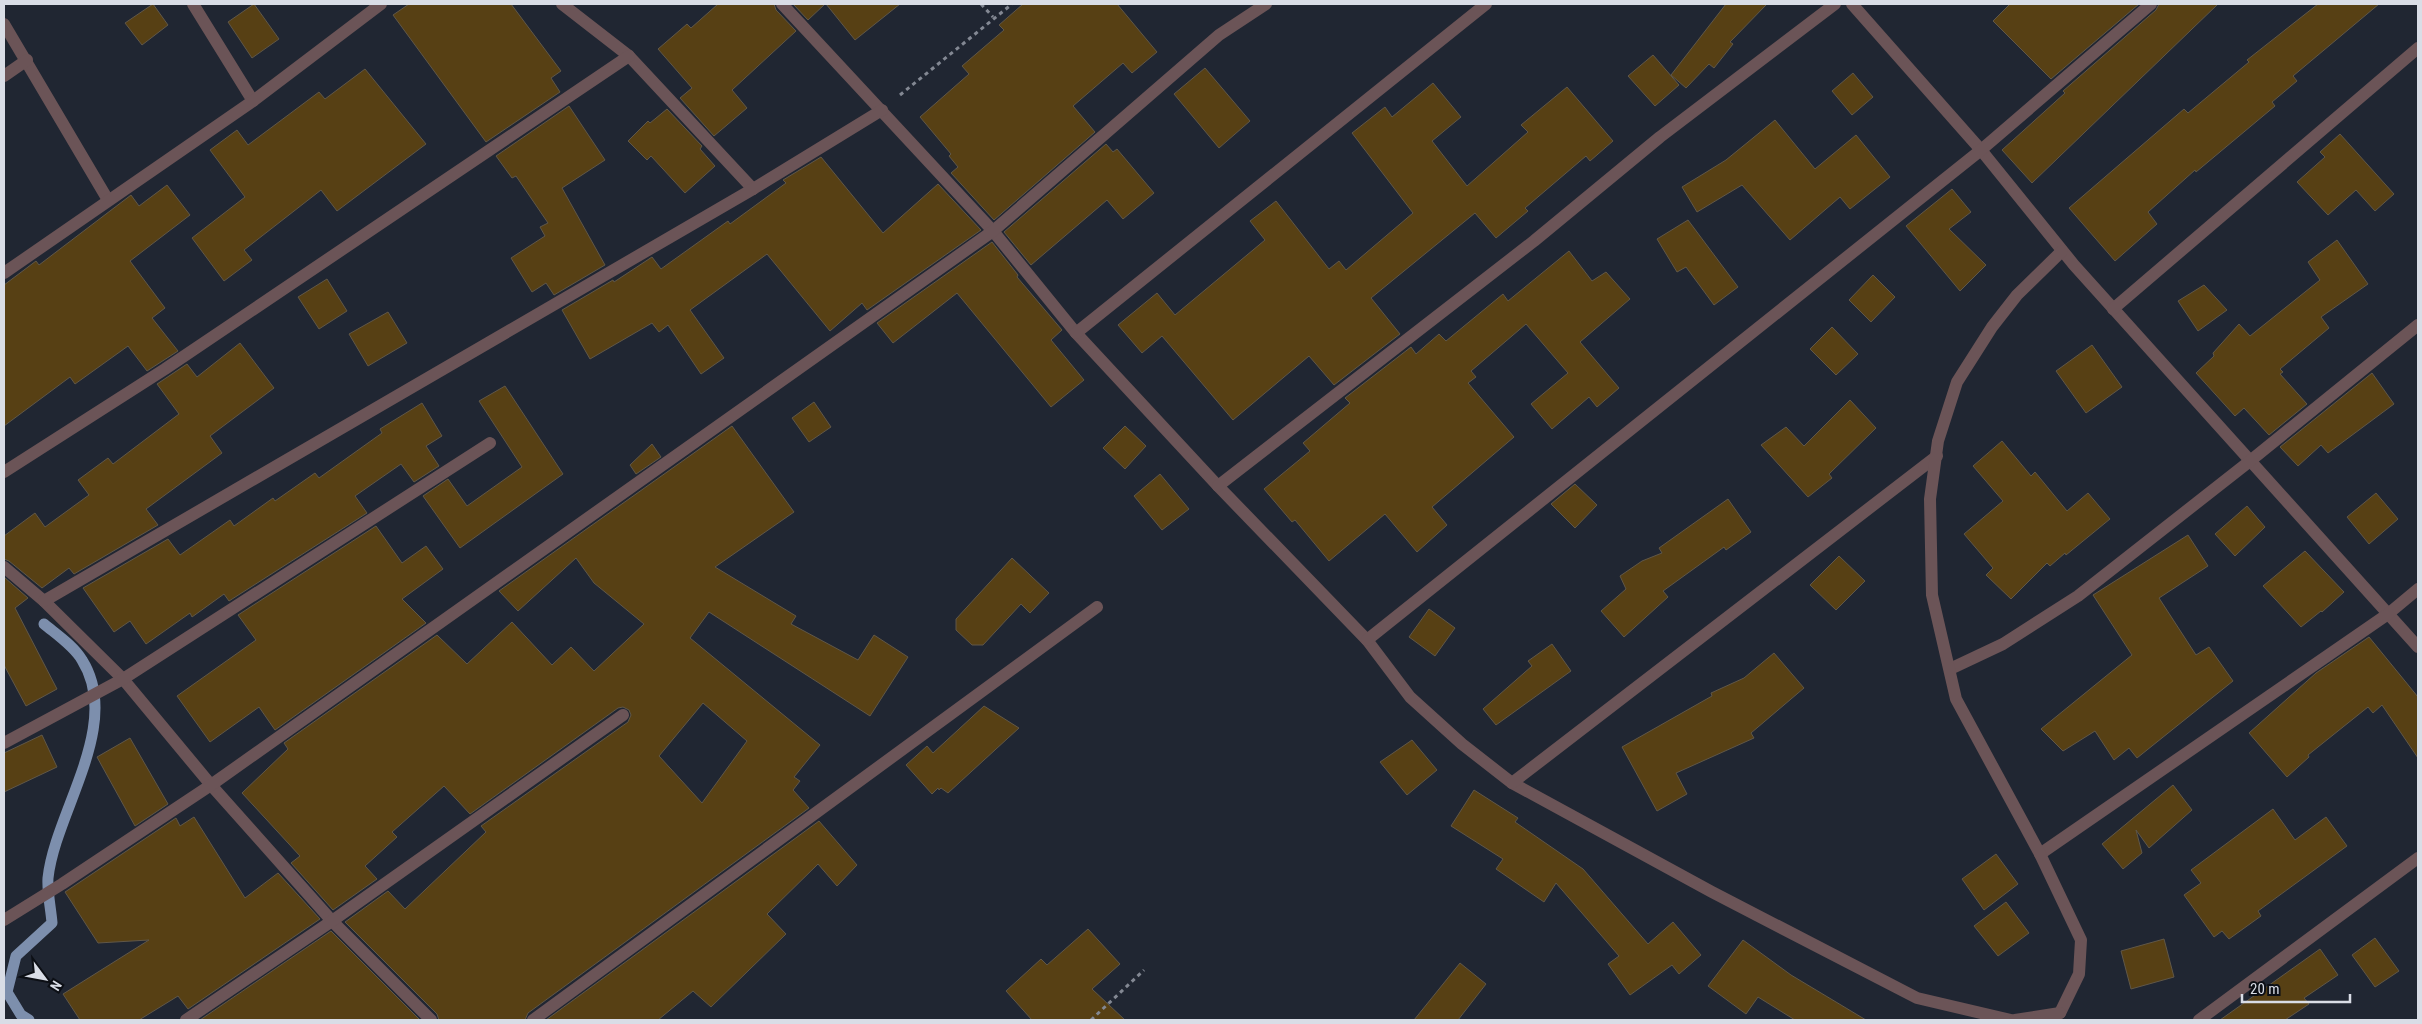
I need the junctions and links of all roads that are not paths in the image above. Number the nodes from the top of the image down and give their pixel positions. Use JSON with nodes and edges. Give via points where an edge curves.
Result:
{"nodes":[{"id":1,"x":193,"y":4,"type":"edge"},
{"id":2,"x":381,"y":4,"type":"edge"},
{"id":3,"x":562,"y":4,"type":"edge"},
{"id":4,"x":782,"y":4,"type":"edge"},
{"id":5,"x":1266,"y":4,"type":"edge"},
{"id":6,"x":1486,"y":4,"type":"edge"},
{"id":7,"x":1835,"y":4,"type":"edge"},
{"id":8,"x":1852,"y":4,"type":"edge"},
{"id":9,"x":2151,"y":4,"type":"edge"},
{"id":10,"x":4,"y":24,"type":"edge"},
{"id":11,"x":2418,"y":48,"type":"edge"},
{"id":12,"x":629,"y":56,"type":"junction"},
{"id":13,"x":27,"y":60,"type":"junction"},
{"id":14,"x":4,"y":76,"type":"edge"},
{"id":15,"x":253,"y":101,"type":"junction"},
{"id":16,"x":882,"y":110,"type":"junction"},
{"id":17,"x":1981,"y":150,"type":"junction"},
{"id":18,"x":753,"y":189,"type":"junction"},
{"id":19,"x":108,"y":200,"type":"junction"},
{"id":20,"x":993,"y":231,"type":"junction"},
{"id":21,"x":2062,"y":251,"type":"junction"},
{"id":22,"x":4,"y":273,"type":"edge"},
{"id":23,"x":2113,"y":309,"type":"junction"},
{"id":24,"x":2418,"y":325,"type":"edge"},
{"id":25,"x":1076,"y":332,"type":"junction"},
{"id":26,"x":490,"y":443,"type":"dead end"},
{"id":27,"x":1936,"y":456,"type":"junction"},
{"id":28,"x":2250,"y":462,"type":"junction"},
{"id":29,"x":4,"y":472,"type":"edge"},
{"id":30,"x":1218,"y":486,"type":"junction"},
{"id":31,"x":4,"y":567,"type":"edge"},
{"id":32,"x":2418,"y":589,"type":"edge"},
{"id":33,"x":44,"y":601,"type":"junction"},
{"id":34,"x":1097,"y":606,"type":"dead end"},
{"id":35,"x":2388,"y":614,"type":"junction"},
{"id":36,"x":1367,"y":640,"type":"junction"},
{"id":37,"x":2418,"y":647,"type":"edge"},
{"id":38,"x":1950,"y":669,"type":"junction"},
{"id":39,"x":123,"y":679,"type":"junction"},
{"id":40,"x":622,"y":715,"type":"dead end"},
{"id":41,"x":4,"y":743,"type":"edge"},
{"id":42,"x":1512,"y":782,"type":"junction"},
{"id":43,"x":211,"y":784,"type":"junction"},
{"id":44,"x":2040,"y":854,"type":"junction"},
{"id":45,"x":2418,"y":858,"type":"edge"},
{"id":46,"x":8,"y":918,"type":"edge"},
{"id":47,"x":332,"y":921,"type":"junction"},
{"id":48,"x":2063,"y":1017,"type":"edge"},
{"id":49,"x":186,"y":1020,"type":"edge"},
{"id":50,"x":431,"y":1020,"type":"edge"},
{"id":51,"x":533,"y":1020,"type":"edge"},
{"id":52,"x":2011,"y":1020,"type":"edge"},
{"id":53,"x":2015,"y":1020,"type":"edge"},
{"id":54,"x":2200,"y":1020,"type":"edge"}],
"edges":[{"from":1,"to":15,"type":"street"},
{"from":2,"to":15,"type":"street"},
{"from":3,"to":12,"type":"street"},
{"from":4,"to":16,"type":"street"},
{"from":5,"to":20,"type":"street","via":[[1218,35]]},
{"from":6,"to":25,"type":"street"},
{"from":7,"to":30,"type":"street","via":[[1660,137],[1534,241]]},
{"from":8,"to":17,"type":"street"},
{"from":9,"to":17,"type":"street"},
{"from":10,"to":13,"type":"street"},
{"from":11,"to":23,"type":"street"},
{"from":12,"to":18,"type":"street"},
{"from":12,"to":29,"type":"street","via":[[165,369]]},
{"from":13,"to":14,"type":"street"},
{"from":13,"to":19,"type":"street"},
{"from":15,"to":19,"type":"street"},
{"from":16,"to":18,"type":"street"},
{"from":16,"to":20,"type":"street"},
{"from":17,"to":21,"type":"street"},
{"from":17,"to":36,"type":"street"},
{"from":18,"to":33,"type":"street"},
{"from":19,"to":22,"type":"street"},
{"from":20,"to":25,"type":"street"},
{"from":20,"to":43,"type":"street"},
{"from":21,"to":23,"type":"street"},
{"from":21,"to":27,"type":"street","via":[[2017,295],[1957,382]]},
{"from":23,"to":28,"type":"street"},
{"from":24,"to":28,"type":"street"},
{"from":25,"to":30,"type":"street"},
{"from":26,"to":39,"type":"street"},
{"from":27,"to":38,"type":"street","via":[[1930,499],[1932,595]]},
{"from":27,"to":42,"type":"street"},
{"from":28,"to":35,"type":"street"},
{"from":28,"to":38,"type":"street","via":[[2078,596],[2003,644]]},
{"from":30,"to":36,"type":"street"},
{"from":31,"to":33,"type":"street"},
{"from":32,"to":35,"type":"street"},
{"from":33,"to":39,"type":"street"},
{"from":34,"to":51,"type":"street"},
{"from":35,"to":37,"type":"street"},
{"from":35,"to":44,"type":"street"},
{"from":36,"to":42,"type":"street","via":[[1410,697],[1462,744]]},
{"from":38,"to":44,"type":"street","via":[[1956,699]]},
{"from":39,"to":41,"type":"street"},
{"from":39,"to":43,"type":"street"},
{"from":40,"to":47,"type":"street"},
{"from":42,"to":52,"type":"street","via":[[1712,892],[1917,998]]},
{"from":43,"to":46,"type":"street"},
{"from":43,"to":47,"type":"street"},
{"from":44,"to":48,"type":"street","via":[[2081,940],[2079,974]]},
{"from":45,"to":54,"type":"street"},
{"from":47,"to":49,"type":"street"},
{"from":47,"to":50,"type":"street"},
{"from":48,"to":53,"type":"street"}]}
